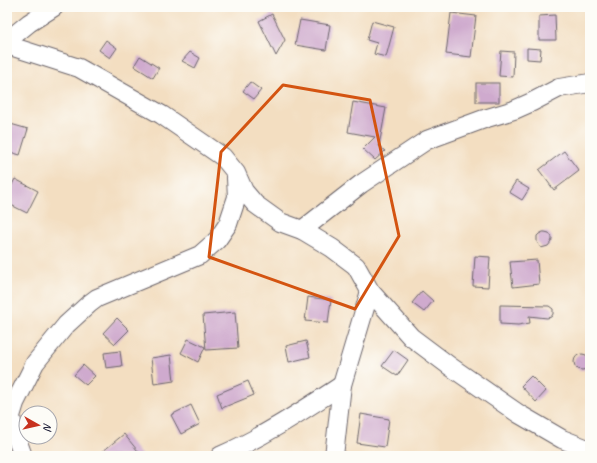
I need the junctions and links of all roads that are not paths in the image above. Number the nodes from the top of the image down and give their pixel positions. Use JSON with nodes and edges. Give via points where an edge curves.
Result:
{"nodes":[{"id":1,"x":54,"y":7,"type":"edge"},
{"id":2,"x":7,"y":41,"type":"edge"},
{"id":3,"x":7,"y":45,"type":"edge"},
{"id":4,"x":590,"y":83,"type":"edge"},
{"id":5,"x":236,"y":173,"type":"junction"},
{"id":6,"x":302,"y":230,"type":"junction"},
{"id":7,"x":370,"y":291,"type":"junction"},
{"id":8,"x":342,"y":385,"type":"junction"},
{"id":9,"x":590,"y":450,"type":"edge"},
{"id":10,"x":23,"y":456,"type":"edge"},
{"id":11,"x":220,"y":456,"type":"edge"},
{"id":12,"x":334,"y":456,"type":"edge"}],
"edges":[{"from":1,"to":2,"type":"street"},
{"from":3,"to":5,"type":"street","via":[[79,68],[162,115],[223,156]]},
{"from":4,"to":6,"type":"street","via":[[559,88],[514,110],[428,140],[361,184]]},
{"from":5,"to":6,"type":"street","via":[[244,191],[255,204],[280,222]]},
{"from":5,"to":10,"type":"street","via":[[237,197],[228,224],[217,240],[200,255],[97,298],[66,325],[35,363],[11,416]]},
{"from":6,"to":7,"type":"street","via":[[356,266]]},
{"from":7,"to":8,"type":"street"},
{"from":7,"to":9,"type":"street","via":[[411,337],[451,367],[519,414],[562,439]]},
{"from":8,"to":11,"type":"street","via":[[241,447]]},
{"from":8,"to":12,"type":"street"}]}
